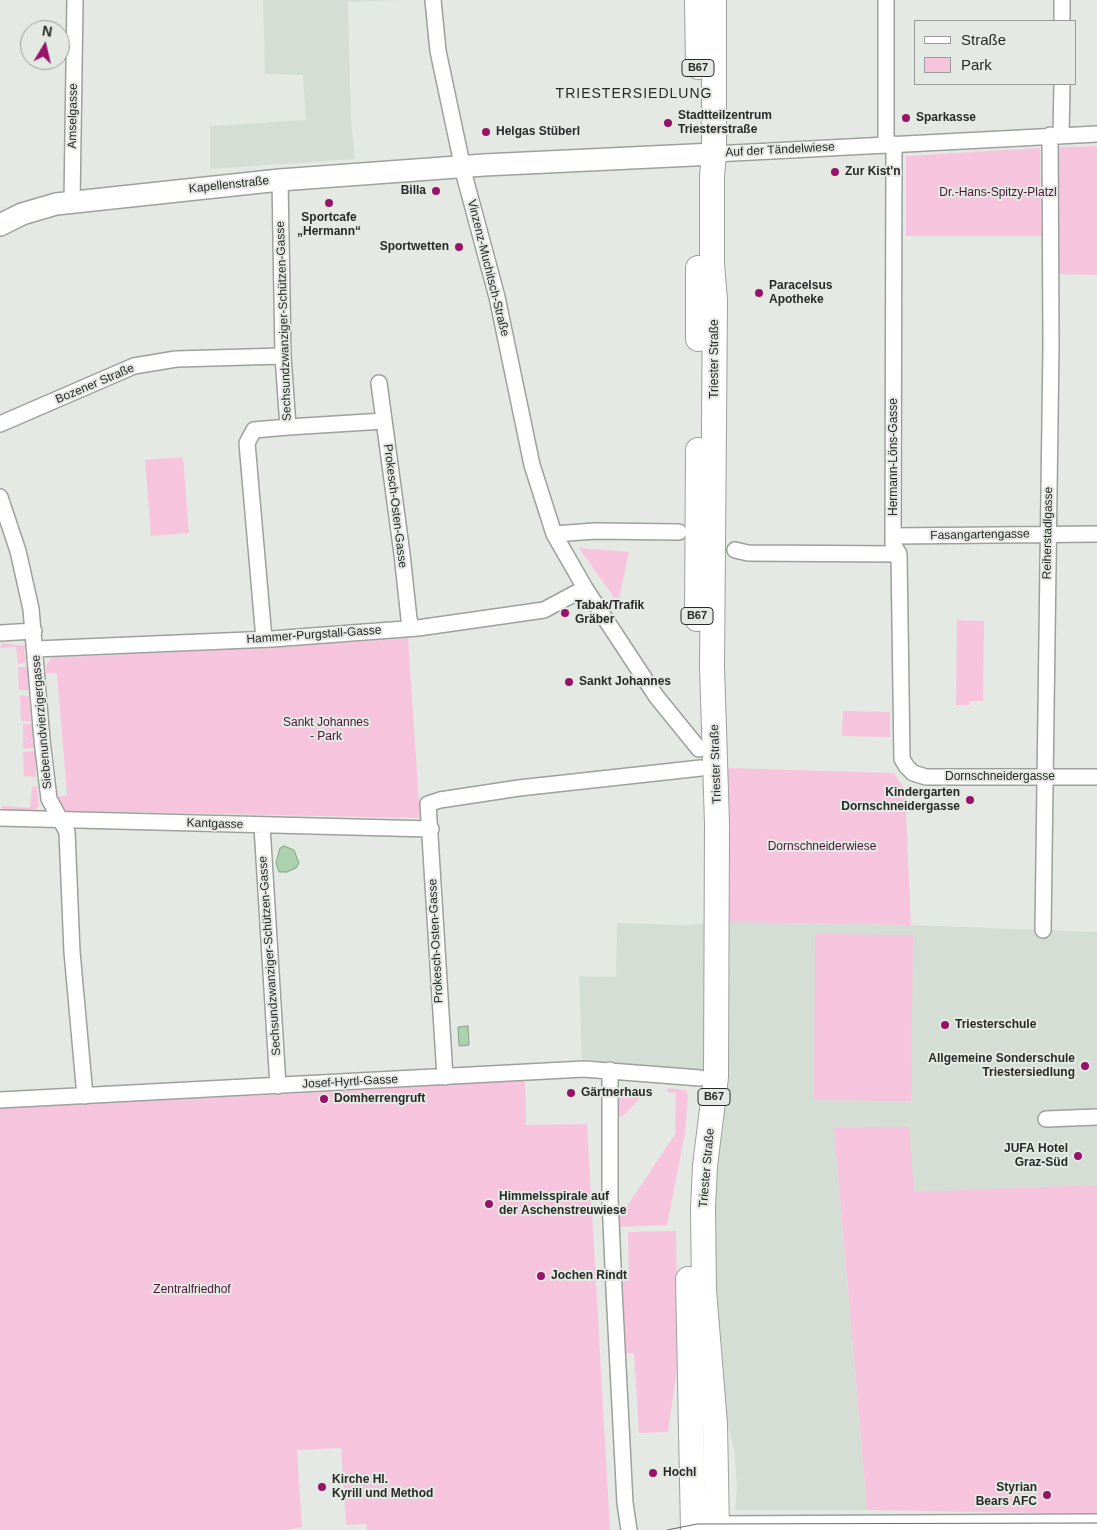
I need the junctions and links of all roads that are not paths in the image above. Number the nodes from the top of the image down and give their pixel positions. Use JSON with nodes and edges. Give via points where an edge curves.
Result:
{"nodes":[{"id":1,"x":75,"y":0,"type":"edge"},
{"id":2,"x":433,"y":0,"type":"edge"},
{"id":3,"x":697,"y":0,"type":"edge"},
{"id":4,"x":714,"y":0,"type":"edge"},
{"id":5,"x":886,"y":0,"type":"edge"},
{"id":6,"x":1062,"y":0,"type":"edge"},
{"id":7,"x":1062,"y":20,"type":"edge"},
{"id":8,"x":1062,"y":85,"type":"edge"},
{"id":9,"x":1097,"y":134,"type":"edge"},
{"id":10,"x":1055,"y":135,"type":"junction"},
{"id":11,"x":890,"y":144,"type":"junction"},
{"id":12,"x":706,"y":154,"type":"junction"},
{"id":13,"x":463,"y":167,"type":"junction"},
{"id":14,"x":280,"y":180,"type":"junction"},
{"id":15,"x":72,"y":202,"type":"junction"},
{"id":16,"x":0,"y":225,"type":"edge"},
{"id":17,"x":283,"y":356,"type":"junction"},
{"id":18,"x":379,"y":383,"type":"dead end"},
{"id":19,"x":384,"y":421,"type":"junction"},
{"id":20,"x":0,"y":424,"type":"edge"},
{"id":21,"x":288,"y":427,"type":"junction"},
{"id":22,"x":0,"y":497,"type":"edge"},
{"id":23,"x":679,"y":532,"type":"dead end"},
{"id":24,"x":554,"y":534,"type":"junction"},
{"id":25,"x":1047,"y":534,"type":"junction"},
{"id":26,"x":1097,"y":534,"type":"edge"},
{"id":27,"x":894,"y":536,"type":"junction"},
{"id":28,"x":735,"y":550,"type":"dead end"},
{"id":29,"x":899,"y":554,"type":"junction"},
{"id":30,"x":585,"y":588,"type":"junction"},
{"id":31,"x":412,"y":628,"type":"junction"},
{"id":32,"x":34,"y":631,"type":"junction"},
{"id":33,"x":0,"y":633,"type":"edge"},
{"id":34,"x":264,"y":639,"type":"junction"},
{"id":35,"x":36,"y":649,"type":"junction"},
{"id":36,"x":700,"y":759,"type":"junction"},
{"id":37,"x":906,"y":767,"type":"joint"},
{"id":38,"x":1046,"y":777,"type":"junction"},
{"id":39,"x":1097,"y":777,"type":"edge"},
{"id":40,"x":428,"y":804,"type":"joint"},
{"id":41,"x":0,"y":818,"type":"edge"},
{"id":42,"x":60,"y":820,"type":"junction"},
{"id":43,"x":262,"y":826,"type":"junction"},
{"id":44,"x":431,"y":829,"type":"junction"},
{"id":45,"x":1043,"y":930,"type":"dead end"},
{"id":46,"x":610,"y":1070,"type":"junction"},
{"id":47,"x":444,"y":1077,"type":"junction"},
{"id":48,"x":700,"y":1078,"type":"junction"},
{"id":49,"x":278,"y":1086,"type":"junction"},
{"id":50,"x":85,"y":1096,"type":"junction"},
{"id":51,"x":0,"y":1100,"type":"edge"},
{"id":52,"x":1097,"y":1117,"type":"edge"},
{"id":53,"x":1046,"y":1119,"type":"dead end"},
{"id":54,"x":1097,"y":1525,"type":"edge"},
{"id":55,"x":688,"y":1529,"type":"edge"},
{"id":56,"x":717,"y":1529,"type":"edge"},
{"id":57,"x":629,"y":1530,"type":"edge"}],
"edges":[{"from":1,"to":15,"type":"street","name":"Amselgasse"},
{"from":2,"to":13,"type":"street","name":"Vinzenz-Muchitsch-Straße","via":[[438,51]]},
{"from":3,"to":12,"type":"main road","name":"Triester Straße","number":"B67","via":[[700,118]]},
{"from":4,"to":12,"type":"main road","name":"Triester Straße","number":"B67"},
{"from":5,"to":11,"type":"street","name":"Hermann-Löns-Gasse"},
{"from":6,"to":7,"type":"street"},
{"from":8,"to":10,"type":"street","name":"Reiherstadlgasse"},
{"from":9,"to":10,"type":"street","name":"Auf der Tändelwiese"},
{"from":10,"to":11,"type":"street","name":"Auf der Tändelwiese"},
{"from":10,"to":25,"type":"street","name":"Reiherstadlgasse"},
{"from":11,"to":12,"type":"street","name":"Auf der Tändelwiese"},
{"from":11,"to":27,"type":"street","name":"Hermann-Löns-Gasse"},
{"from":12,"to":13,"type":"main road","name":"Auf der Tändelwiese"},
{"from":12,"to":36,"type":"main road","name":"Triester Straße","number":"B67","via":[[697,655]]},
{"from":12,"to":56,"type":"main road","name":"Triester Straße","number":"B67","via":[[712,176],[715,300],[712,667],[717,824],[716,1077],[703,1208],[704,1290],[715,1424]]},
{"from":13,"to":14,"type":"main road","name":"Kapellenstraße"},
{"from":13,"to":24,"type":"street","name":"Vinzenz-Muchitsch-Straße","via":[[497,297],[532,465]]},
{"from":14,"to":15,"type":"main road","name":"Kapellenstraße"},
{"from":14,"to":17,"type":"street","name":"Sechsundzwanziger-Schützen-Gasse"},
{"from":15,"to":16,"type":"main road","name":"Kapellenstraße","via":[[22,214]]},
{"from":17,"to":20,"type":"street","name":"Bozener Straße","via":[[176,359],[134,366]]},
{"from":17,"to":21,"type":"street","name":"Sechsundzwanziger-Schützen-Gasse"},
{"from":18,"to":19,"type":"street","name":"Prokesch-Osten-Gasse"},
{"from":19,"to":21,"type":"street"},
{"from":19,"to":31,"type":"street","name":"Prokesch-Osten-Gasse"},
{"from":21,"to":34,"type":"street","name":"Sechsundzwanziger-Schützen-Gasse","via":[[254,430],[248,443]]},
{"from":22,"to":32,"type":"street","name":"Siebenundvierzigergasse","via":[[20,559]]},
{"from":23,"to":24,"type":"street"},
{"from":24,"to":30,"type":"street","name":"Vinzenz-Muchitsch-Straße"},
{"from":25,"to":26,"type":"street","name":"Fasangartengasse"},
{"from":25,"to":27,"type":"street","name":"Fasangartengasse"},
{"from":25,"to":38,"type":"street","name":"Reiherstadlgasse"},
{"from":27,"to":29,"type":"street","name":"Hermann-Löns-Gasse","via":[[893,544]]},
{"from":28,"to":29,"type":"street","via":[[748,553]]},
{"from":29,"to":37,"type":"street","name":"Hermann-Löns-Gasse","via":[[902,756]]},
{"from":30,"to":31,"type":"street","name":"Hammer-Purgstall-Gasse","via":[[544,610]]},
{"from":30,"to":36,"type":"street","name":"Vinzenz-Muchitsch-Straße"},
{"from":31,"to":34,"type":"street","name":"Hammer-Purgstall-Gasse"},
{"from":32,"to":33,"type":"street"},
{"from":32,"to":35,"type":"street","name":"Siebenundvierzigergasse"},
{"from":34,"to":35,"type":"street","name":"Hammer-Purgstall-Gasse"},
{"from":35,"to":42,"type":"street","name":"Siebenundvierzigergasse","via":[[49,799]]},
{"from":36,"to":40,"type":"street","name":"Triester Straße"},
{"from":36,"to":48,"type":"main road","name":"Triester Straße","number":"B67"},
{"from":37,"to":38,"type":"street","name":"Dornschneidergasse","via":[[926,778]]},
{"from":38,"to":39,"type":"street","name":"Dornschneidergasse"},
{"from":38,"to":45,"type":"street","name":"Reiherstadlgasse"},
{"from":40,"to":44,"type":"street","name":"Prokesch-Osten-Gasse"},
{"from":41,"to":42,"type":"street","name":"Kantgasse"},
{"from":42,"to":43,"type":"street","name":"Kantgasse"},
{"from":42,"to":50,"type":"street","name":"Siebenundvierzigergasse","via":[[67,832],[72,952]]},
{"from":43,"to":44,"type":"street","name":"Kantgasse"},
{"from":43,"to":49,"type":"street","name":"Sechsundzwanziger-Schützen-Gasse"},
{"from":44,"to":47,"type":"street","name":"Prokesch-Osten-Gasse"},
{"from":46,"to":47,"type":"street","name":"Josef-Hyrtl-Gasse"},
{"from":46,"to":48,"type":"street","name":"Josef-Hyrtl-Gasse"},
{"from":46,"to":57,"type":"street","via":[[610,1199]]},
{"from":47,"to":49,"type":"street","name":"Josef-Hyrtl-Gasse"},
{"from":48,"to":55,"type":"main road","name":"Triester Straße","number":"B67","via":[[688,1210]]},
{"from":49,"to":50,"type":"street","name":"Josef-Hyrtl-Gasse"},
{"from":50,"to":51,"type":"street","name":"Josef-Hyrtl-Gasse"},
{"from":52,"to":53,"type":"street"},
{"from":54,"to":56,"type":"main road"},
{"from":55,"to":56,"type":"street","name":"Triester Straße"}]}
